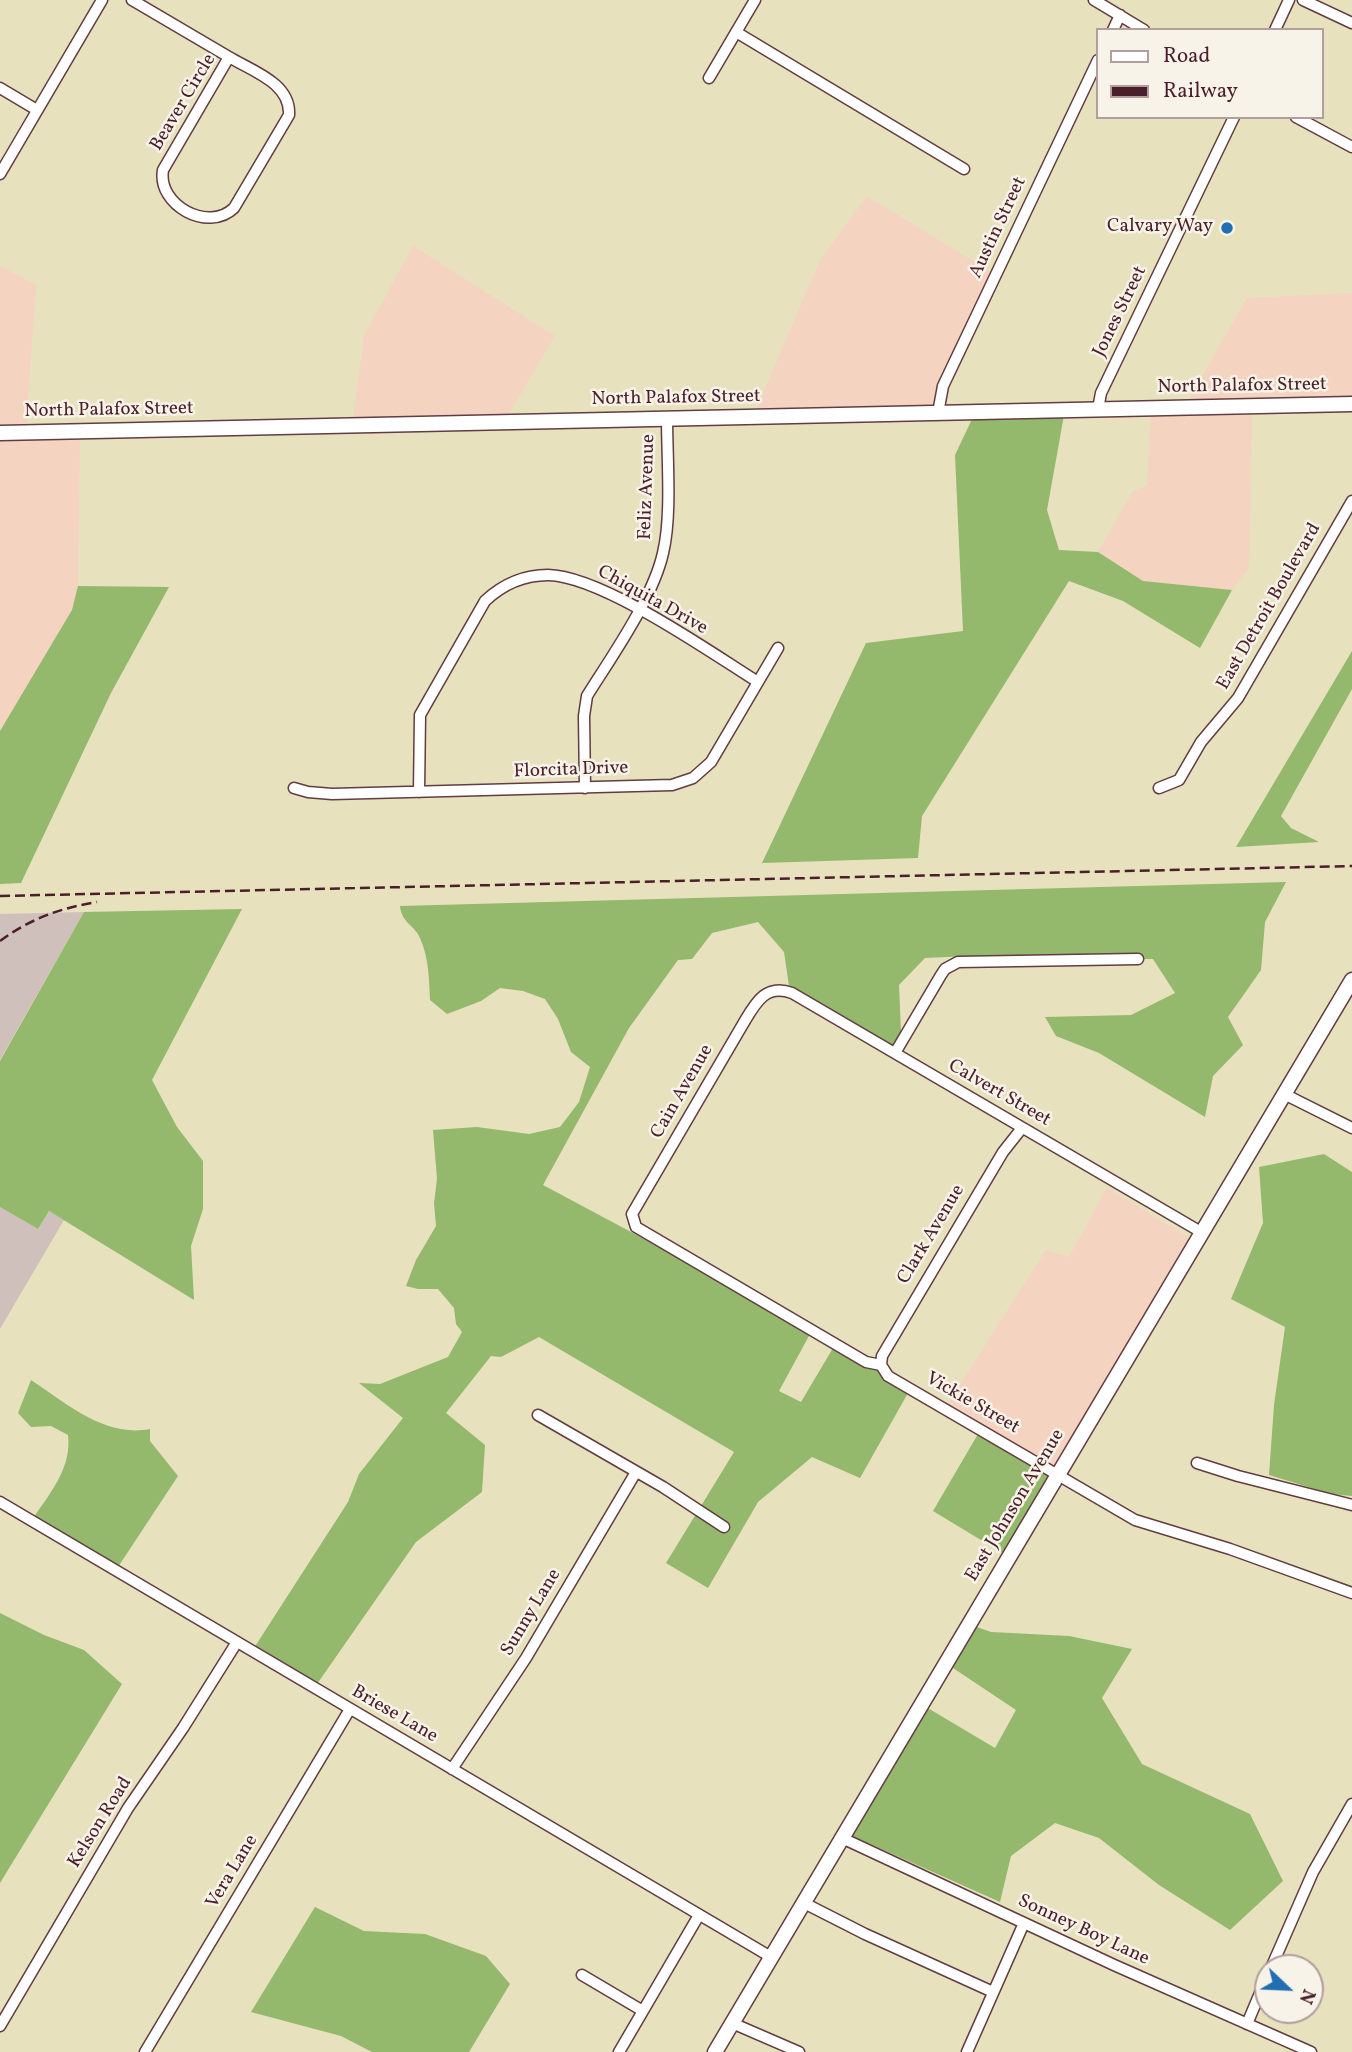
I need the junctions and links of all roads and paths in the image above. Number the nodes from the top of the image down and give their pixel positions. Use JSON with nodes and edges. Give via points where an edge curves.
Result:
{"nodes":[{"id":1,"x":102,"y":0,"type":"edge"},
{"id":2,"x":132,"y":0,"type":"edge"},
{"id":3,"x":755,"y":0,"type":"edge"},
{"id":4,"x":1094,"y":0,"type":"edge"},
{"id":5,"x":1289,"y":0,"type":"edge"},
{"id":6,"x":1303,"y":0,"type":"edge"},
{"id":7,"x":1120,"y":15,"type":"junction"},
{"id":8,"x":1352,"y":23,"type":"edge"},
{"id":9,"x":1114,"y":28,"type":"edge"},
{"id":10,"x":1141,"y":28,"type":"edge"},
{"id":11,"x":1276,"y":28,"type":"edge"},
{"id":12,"x":736,"y":32,"type":"junction"},
{"id":13,"x":229,"y":57,"type":"junction"},
{"id":14,"x":1096,"y":64,"type":"edge"},
{"id":15,"x":709,"y":78,"type":"dead end"},
{"id":16,"x":0,"y":88,"type":"edge"},
{"id":17,"x":37,"y":110,"type":"junction"},
{"id":18,"x":1233,"y":119,"type":"edge"},
{"id":19,"x":1300,"y":119,"type":"edge"},
{"id":20,"x":1352,"y":147,"type":"edge"},
{"id":21,"x":964,"y":169,"type":"dead end"},
{"id":22,"x":0,"y":174,"type":"edge"},
{"id":23,"x":1352,"y":404,"type":"edge"},
{"id":24,"x":1098,"y":409,"type":"junction"},
{"id":25,"x":938,"y":413,"type":"junction"},
{"id":26,"x":667,"y":418,"type":"junction"},
{"id":27,"x":0,"y":433,"type":"edge"},
{"id":28,"x":1352,"y":500,"type":"edge"},
{"id":29,"x":639,"y":609,"type":"junction"},
{"id":30,"x":778,"y":648,"type":"dead end"},
{"id":31,"x":758,"y":682,"type":"junction"},
{"id":32,"x":294,"y":788,"type":"dead end"},
{"id":33,"x":585,"y":788,"type":"junction"},
{"id":34,"x":1159,"y":788,"type":"dead end"},
{"id":35,"x":419,"y":792,"type":"junction"},
{"id":36,"x":1138,"y":959,"type":"dead end"},
{"id":37,"x":1352,"y":980,"type":"edge"},
{"id":38,"x":778,"y":989,"type":"joint"},
{"id":39,"x":895,"y":1053,"type":"junction"},
{"id":40,"x":1284,"y":1094,"type":"junction"},
{"id":41,"x":1022,"y":1128,"type":"junction"},
{"id":42,"x":1352,"y":1128,"type":"edge"},
{"id":43,"x":633,"y":1223,"type":"joint"},
{"id":44,"x":1201,"y":1232,"type":"junction"},
{"id":45,"x":881,"y":1365,"type":"junction"},
{"id":46,"x":538,"y":1415,"type":"dead end"},
{"id":47,"x":1197,"y":1463,"type":"dead end"},
{"id":48,"x":636,"y":1472,"type":"junction"},
{"id":49,"x":1057,"y":1475,"type":"junction"},
{"id":50,"x":0,"y":1503,"type":"edge"},
{"id":51,"x":1352,"y":1505,"type":"edge"},
{"id":52,"x":724,"y":1527,"type":"dead end"},
{"id":53,"x":1352,"y":1593,"type":"edge"},
{"id":54,"x":237,"y":1643,"type":"junction"},
{"id":55,"x":350,"y":1709,"type":"junction"},
{"id":56,"x":452,"y":1769,"type":"junction"},
{"id":57,"x":1352,"y":1804,"type":"edge"},
{"id":58,"x":842,"y":1838,"type":"junction"},
{"id":59,"x":804,"y":1903,"type":"junction"},
{"id":60,"x":699,"y":1915,"type":"junction"},
{"id":61,"x":1024,"y":1923,"type":"junction"},
{"id":62,"x":1277,"y":1954,"type":"edge"},
{"id":63,"x":771,"y":1957,"type":"junction"},
{"id":64,"x":582,"y":1975,"type":"dead end"},
{"id":65,"x":993,"y":1992,"type":"junction"},
{"id":66,"x":1254,"y":2007,"type":"edge"},
{"id":67,"x":643,"y":2011,"type":"junction"},
{"id":68,"x":732,"y":2023,"type":"junction"},
{"id":69,"x":1247,"y":2024,"type":"junction"},
{"id":70,"x":0,"y":2026,"type":"edge"},
{"id":71,"x":145,"y":2052,"type":"edge"},
{"id":72,"x":619,"y":2052,"type":"edge"},
{"id":73,"x":715,"y":2052,"type":"edge"},
{"id":74,"x":799,"y":2052,"type":"edge"},
{"id":75,"x":967,"y":2052,"type":"edge"},
{"id":76,"x":1311,"y":2052,"type":"edge"}],
"edges":[{"from":1,"to":17,"type":"street"},
{"from":2,"to":13,"type":"street"},
{"from":3,"to":12,"type":"street"},
{"from":4,"to":7,"type":"street"},
{"from":5,"to":11,"type":"street"},
{"from":6,"to":8,"type":"street"},
{"from":7,"to":9,"type":"street"},
{"from":7,"to":10,"type":"street"},
{"from":12,"to":15,"type":"street"},
{"from":12,"to":21,"type":"street"},
{"from":13,"to":13,"type":"street","name":"Beaver Circle","via":[[279,87],[288,99],[289,115],[234,208],[221,218],[203,218],[171,200],[163,170]]},
{"from":14,"to":25,"type":"street","name":"Austin Street","via":[[943,386]]},
{"from":16,"to":17,"type":"street"},
{"from":17,"to":22,"type":"street"},
{"from":18,"to":24,"type":"street","name":"Jones Street","via":[[1101,393]]},
{"from":19,"to":20,"type":"street"},
{"from":23,"to":24,"type":"main road","name":"North Palafox Street"},
{"from":24,"to":25,"type":"main road","name":"North Palafox Street"},
{"from":25,"to":26,"type":"main road","name":"North Palafox Street"},
{"from":26,"to":27,"type":"main road","name":"North Palafox Street"},
{"from":26,"to":29,"type":"street","name":"Feliz Avenue","via":[[666,534],[656,575]]},
{"from":28,"to":34,"type":"street","name":"East Detroit Boulevard","via":[[1238,698],[1201,742],[1179,780]]},
{"from":29,"to":31,"type":"street","name":"Chiquita Drive"},
{"from":29,"to":33,"type":"street","name":"Feliz Avenue","via":[[587,696]]},
{"from":29,"to":35,"type":"street","name":"Chiquita Drive","via":[[563,576],[534,576],[495,592],[477,612],[420,715]]},
{"from":30,"to":31,"type":"street","name":"Florcita Drive"},
{"from":31,"to":33,"type":"street","name":"Florcita Drive","via":[[711,762],[693,778],[672,785]]},
{"from":32,"to":35,"type":"street","name":"Florcita Drive","via":[[332,794]]},
{"from":33,"to":35,"type":"street","name":"Florcita Drive"},
{"from":36,"to":39,"type":"street","via":[[958,962],[941,975]]},
{"from":37,"to":40,"type":"main road","name":"East Johnson Avenue"},
{"from":38,"to":39,"type":"street","name":"Calvert Street"},
{"from":38,"to":43,"type":"street","name":"Cain Avenue","via":[[758,999],[632,1214]]},
{"from":39,"to":41,"type":"street","name":"Calvert Street"},
{"from":40,"to":42,"type":"street"},
{"from":40,"to":44,"type":"main road","name":"East Johnson Avenue"},
{"from":41,"to":44,"type":"street","name":"Calvert Street"},
{"from":41,"to":45,"type":"street","name":"Clark Avenue","via":[[959,1225],[882,1356]]},
{"from":43,"to":45,"type":"street","name":"Vickie Street","via":[[866,1362]]},
{"from":44,"to":49,"type":"main road","name":"East Johnson Avenue"},
{"from":45,"to":49,"type":"street","name":"Vickie Street","via":[[888,1376]]},
{"from":46,"to":48,"type":"street"},
{"from":47,"to":51,"type":"street"},
{"from":48,"to":52,"type":"street"},
{"from":48,"to":56,"type":"street","name":"Sunny Lane","via":[[526,1658]]},
{"from":49,"to":53,"type":"street","name":"Vickie Street","via":[[1135,1520]]},
{"from":49,"to":58,"type":"main road","name":"East Johnson Avenue"},
{"from":50,"to":54,"type":"street","name":"Briese Lane"},
{"from":54,"to":55,"type":"street","name":"Briese Lane"},
{"from":54,"to":70,"type":"street","name":"Kelson Road","via":[[128,1808]]},
{"from":55,"to":56,"type":"street","name":"Briese Lane"},
{"from":55,"to":71,"type":"street","name":"Vera Lane"},
{"from":56,"to":60,"type":"street","name":"Briese Lane"},
{"from":57,"to":62,"type":"street","via":[[1313,1872]]},
{"from":58,"to":59,"type":"main road","name":"East Johnson Avenue"},
{"from":58,"to":61,"type":"street","name":"Sonney Boy Lane"},
{"from":59,"to":63,"type":"main road","name":"East Johnson Avenue"},
{"from":59,"to":65,"type":"street"},
{"from":60,"to":63,"type":"street","name":"Briese Lane"},
{"from":60,"to":67,"type":"street"},
{"from":61,"to":65,"type":"street"},
{"from":61,"to":69,"type":"street","name":"Sonney Boy Lane"},
{"from":63,"to":68,"type":"main road","name":"East Johnson Avenue"},
{"from":64,"to":67,"type":"street"},
{"from":65,"to":75,"type":"street"},
{"from":66,"to":69,"type":"street"},
{"from":67,"to":72,"type":"street"},
{"from":68,"to":73,"type":"main road","name":"East Johnson Avenue"},
{"from":68,"to":74,"type":"street"},
{"from":69,"to":76,"type":"street","name":"Sonney Boy Lane"}]}
